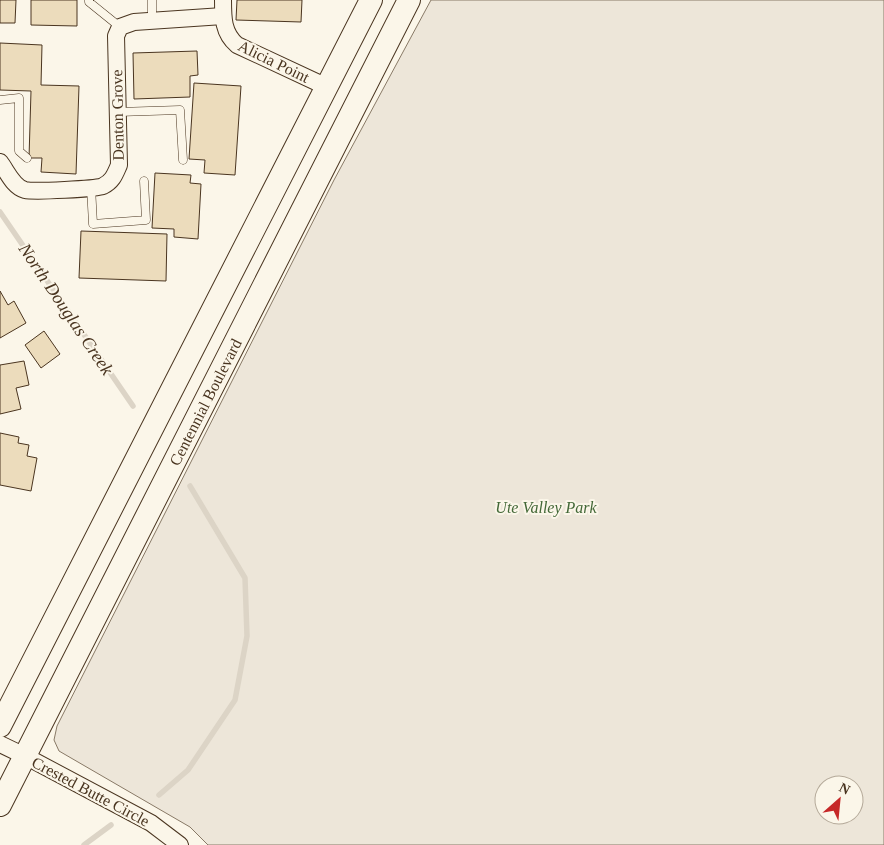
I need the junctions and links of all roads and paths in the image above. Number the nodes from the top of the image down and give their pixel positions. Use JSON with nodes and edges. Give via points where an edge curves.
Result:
{"nodes":[{"id":1,"x":89,"y":0,"type":"edge"},
{"id":2,"x":152,"y":0,"type":"edge"},
{"id":3,"x":371,"y":0,"type":"edge"},
{"id":4,"x":409,"y":0,"type":"edge"},
{"id":5,"x":223,"y":8,"type":"edge"},
{"id":6,"x":152,"y":21,"type":"junction"},
{"id":7,"x":120,"y":27,"type":"junction"},
{"id":8,"x":327,"y":87,"type":"junction"},
{"id":9,"x":0,"y":100,"type":"edge"},
{"id":10,"x":118,"y":112,"type":"junction"},
{"id":11,"x":27,"y":158,"type":"dead end"},
{"id":12,"x":183,"y":160,"type":"dead end"},
{"id":13,"x":0,"y":162,"type":"edge"},
{"id":14,"x":144,"y":181,"type":"dead end"},
{"id":15,"x":91,"y":187,"type":"junction"},
{"id":16,"x":0,"y":726,"type":"edge"},
{"id":17,"x":0,"y":744,"type":"edge"},
{"id":18,"x":25,"y":756,"type":"junction"},
{"id":19,"x":0,"y":805,"type":"edge"},
{"id":20,"x":180,"y":845,"type":"edge"}],
"edges":[{"from":1,"to":7,"type":"lane"},
{"from":2,"to":6,"type":"lane"},
{"from":3,"to":8,"type":"main road"},
{"from":4,"to":18,"type":"main road","name":"Centennial Boulevard"},
{"from":5,"to":6,"type":"street"},
{"from":5,"to":8,"type":"street","name":"Alicia Point","via":[[228,38],[237,45]]},
{"from":6,"to":7,"type":"street"},
{"from":7,"to":10,"type":"street","name":"Denton Grove","via":[[116,36]]},
{"from":8,"to":16,"type":"main road"},
{"from":9,"to":11,"type":"lane","via":[[19,98],[19,151]]},
{"from":10,"to":12,"type":"lane","via":[[180,110]]},
{"from":10,"to":15,"type":"street","name":"Denton Grove","via":[[119,165],[114,178],[101,187]]},
{"from":13,"to":15,"type":"street","name":"Denton Grove","via":[[24,190]]},
{"from":14,"to":15,"type":"lane","via":[[146,220],[93,224]]},
{"from":17,"to":18,"type":"street","name":"Crested Butte Circle"},
{"from":18,"to":19,"type":"main road","name":"Centennial Boulevard"},
{"from":18,"to":20,"type":"street","name":"Crested Butte Circle","via":[[151,822]]}]}
